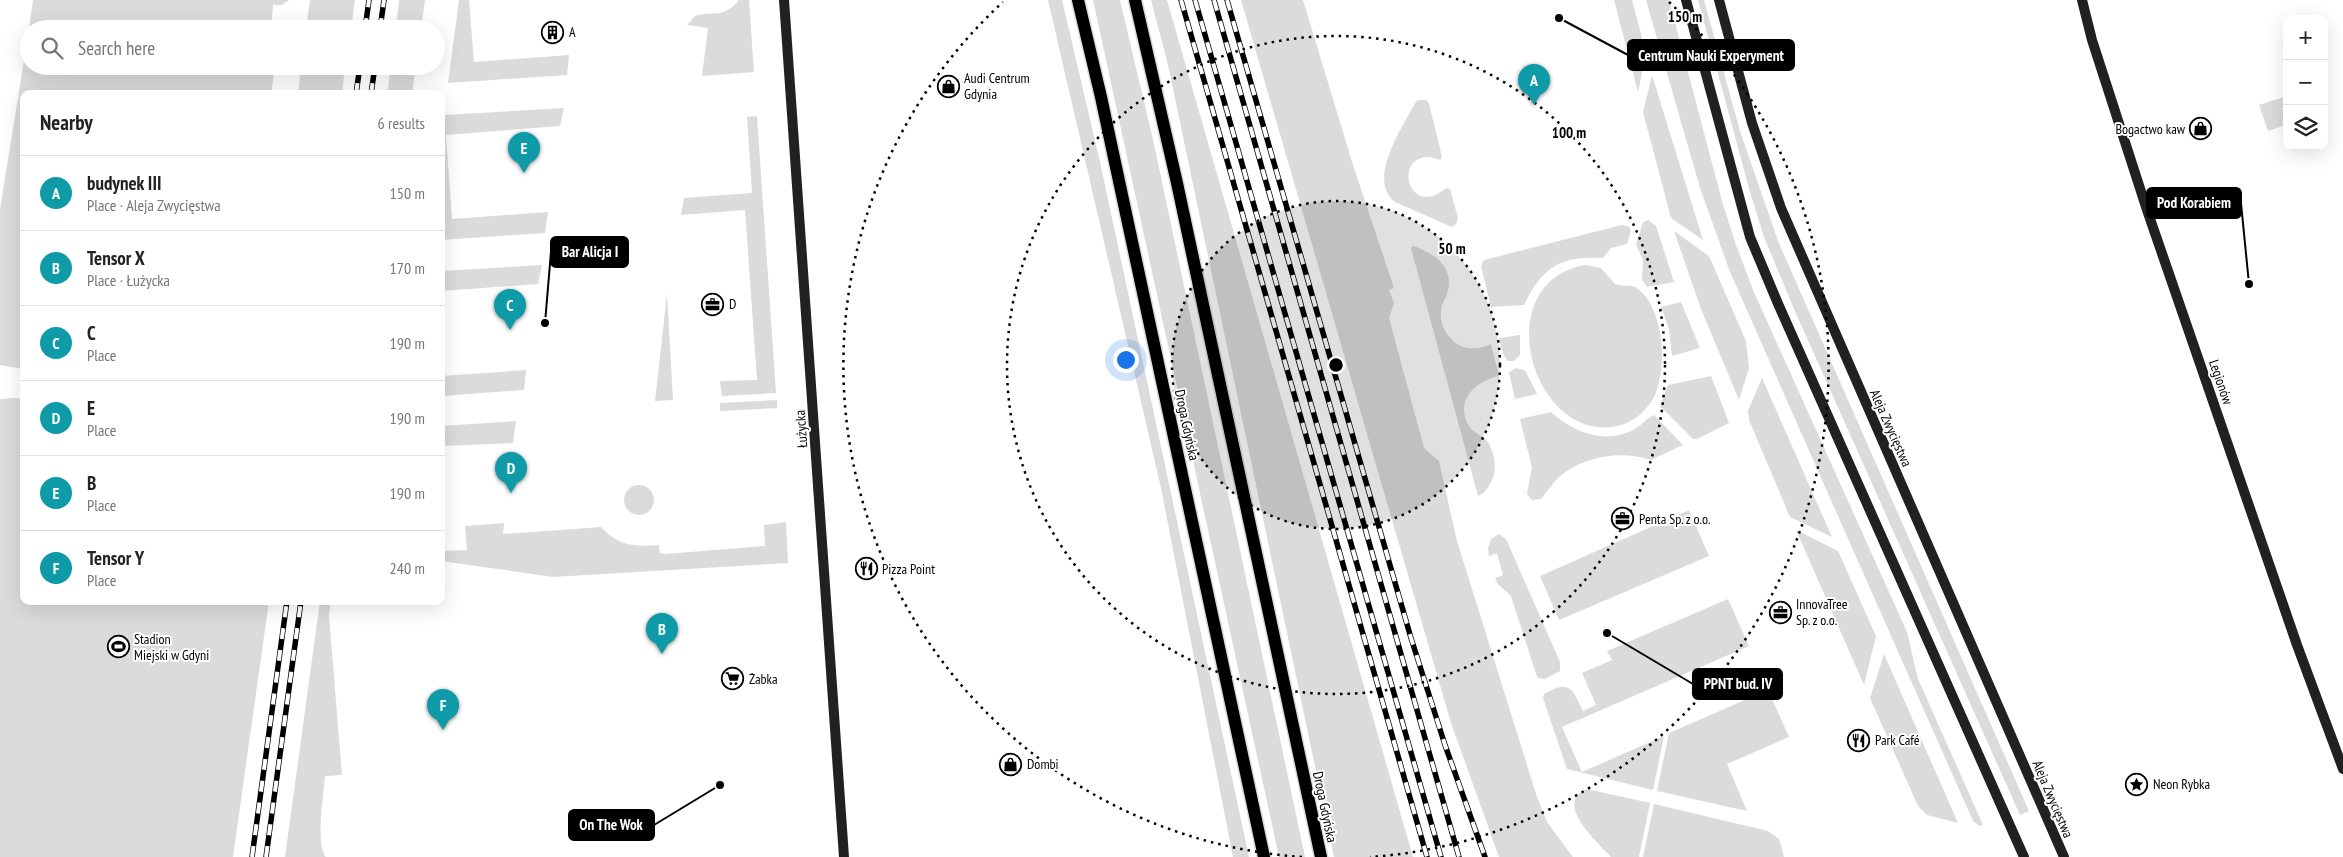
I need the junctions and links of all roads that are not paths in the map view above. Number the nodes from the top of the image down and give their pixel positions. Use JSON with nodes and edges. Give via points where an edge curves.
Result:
{"nodes":[{"id":1,"x":784,"y":0,"type":"edge"},
{"id":2,"x":1078,"y":0,"type":"edge"},
{"id":3,"x":1136,"y":0,"type":"edge"},
{"id":4,"x":1686,"y":0,"type":"edge"},
{"id":5,"x":1719,"y":0,"type":"edge"},
{"id":6,"x":2082,"y":0,"type":"edge"},
{"id":7,"x":2343,"y":769,"type":"edge"},
{"id":8,"x":844,"y":857,"type":"edge"},
{"id":9,"x":1264,"y":857,"type":"edge"},
{"id":10,"x":1321,"y":857,"type":"edge"},
{"id":11,"x":2024,"y":857,"type":"edge"},
{"id":12,"x":2064,"y":857,"type":"edge"}],
"edges":[{"from":1,"to":8,"type":"main road","name":"Łużycka"},
{"from":2,"to":9,"type":"main road","name":"Droga Gdyńska"},
{"from":3,"to":10,"type":"main road","name":"Droga Gdyńska"},
{"from":4,"to":11,"type":"main road","via":[[1750,237]]},
{"from":5,"to":12,"type":"main road","name":"Aleja Zwycięstwa","via":[[1752,123],[1781,208]]},
{"from":6,"to":7,"type":"main road","name":"Legionów","via":[[2147,210],[2296,645]]}]}
